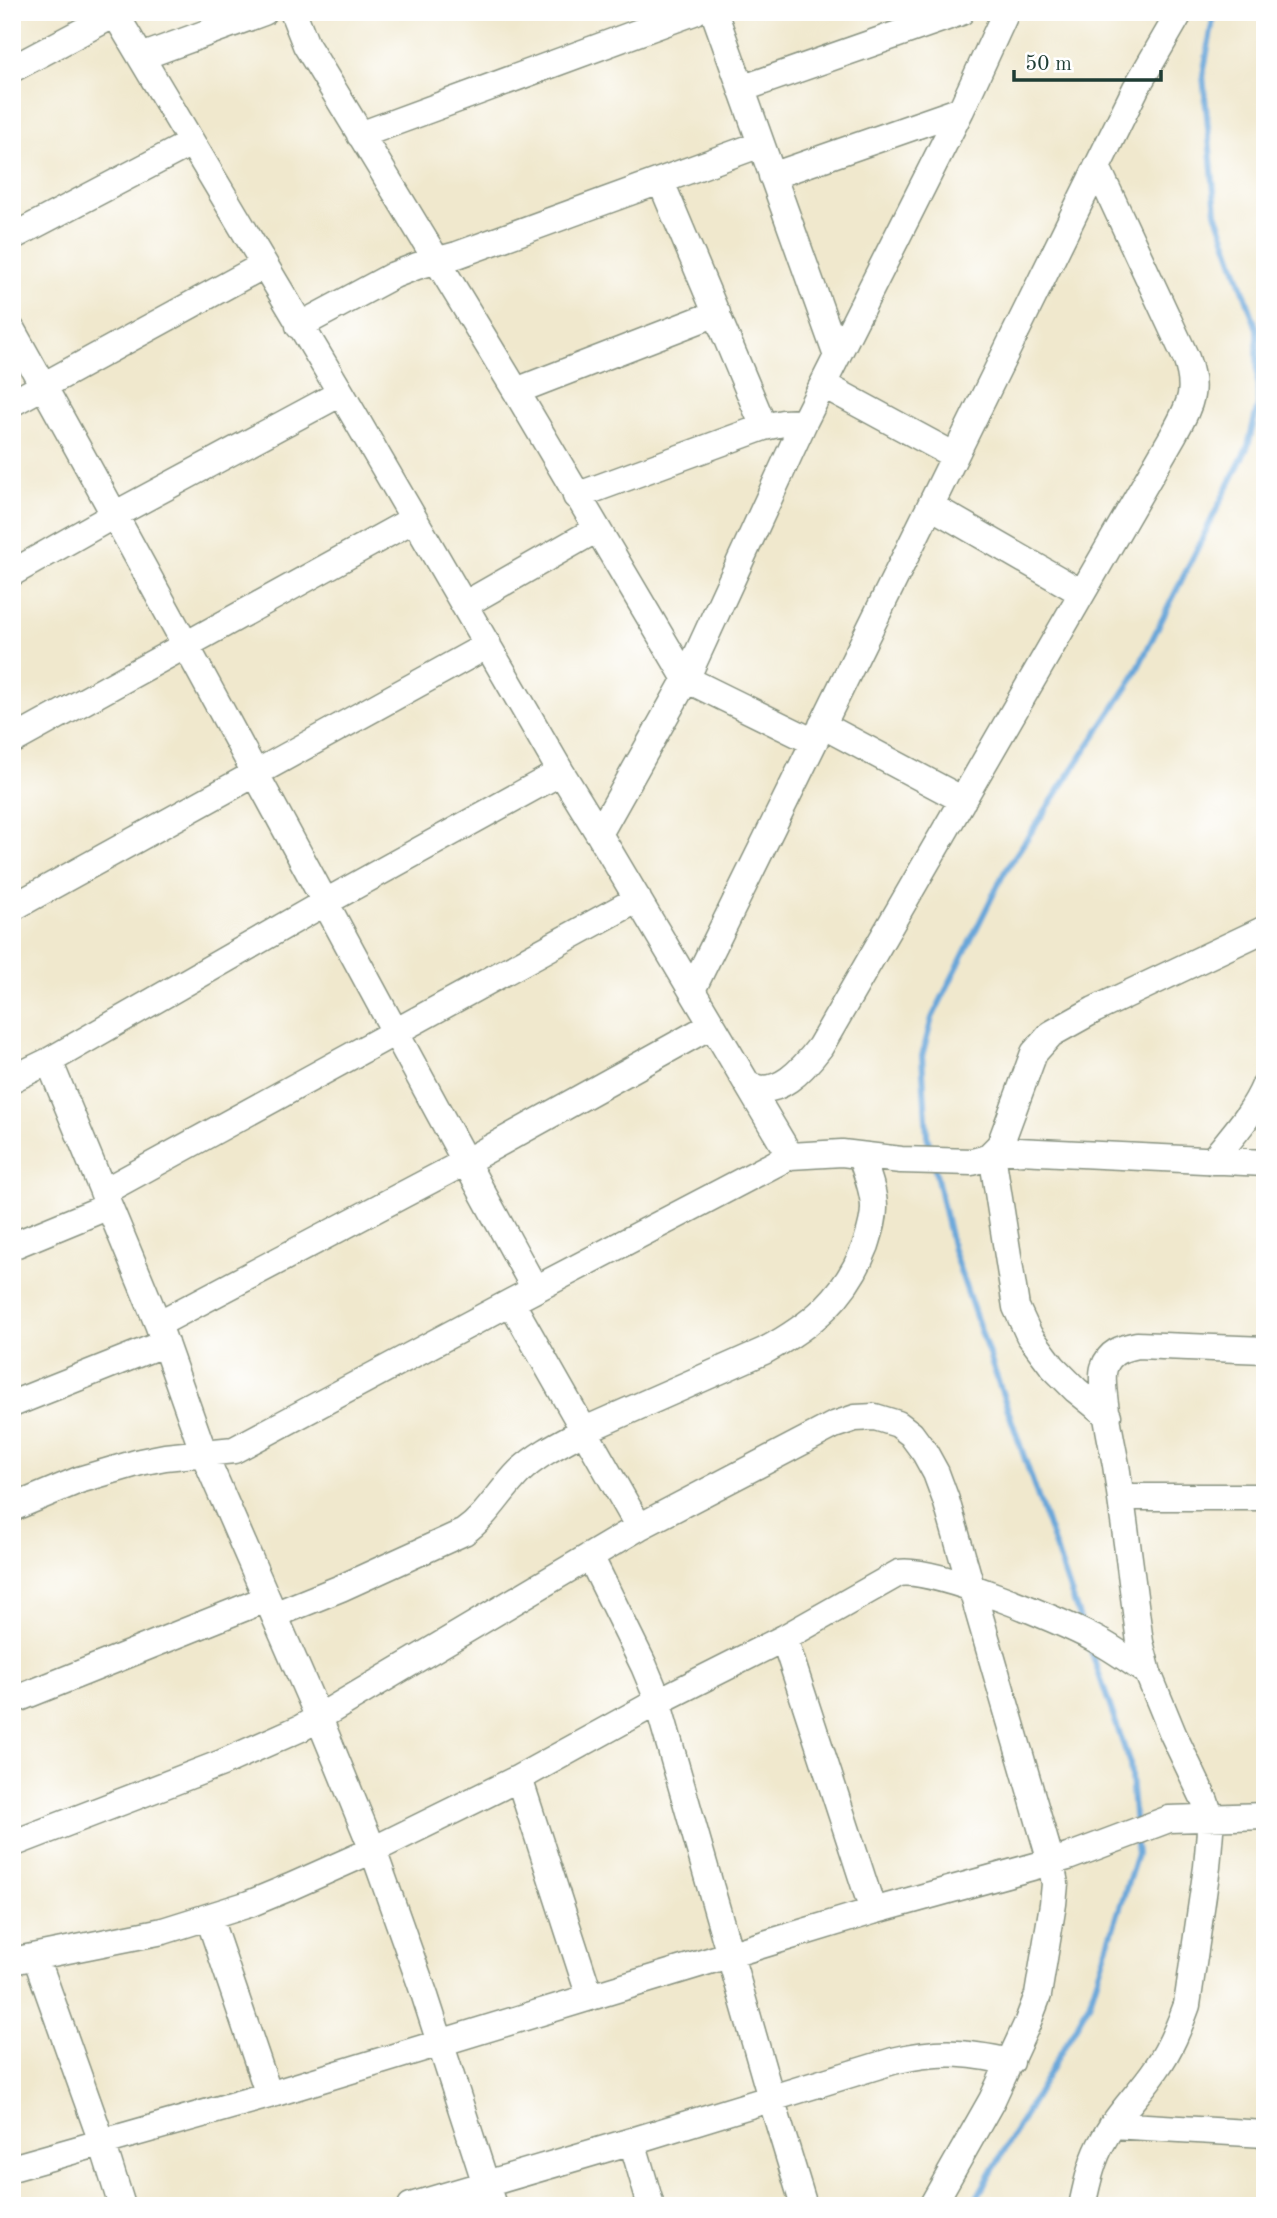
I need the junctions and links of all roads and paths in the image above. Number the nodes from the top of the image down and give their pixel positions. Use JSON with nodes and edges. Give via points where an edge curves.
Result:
{"nodes":[{"id":1,"x":264,"y":12,"type":"edge"},
{"id":2,"x":293,"y":12,"type":"edge"},
{"id":3,"x":694,"y":12,"type":"edge"},
{"id":4,"x":714,"y":12,"type":"edge"},
{"id":5,"x":961,"y":12,"type":"edge"},
{"id":6,"x":1006,"y":12,"type":"edge"},
{"id":7,"x":1180,"y":12,"type":"edge"},
{"id":8,"x":114,"y":13,"type":"edge"},
{"id":9,"x":141,"y":57,"type":"junction"},
{"id":10,"x":12,"y":69,"type":"edge"},
{"id":11,"x":741,"y":89,"type":"junction"},
{"id":12,"x":961,"y":110,"type":"junction"},
{"id":13,"x":360,"y":135,"type":"junction"},
{"id":14,"x":191,"y":143,"type":"junction"},
{"id":15,"x":761,"y":144,"type":"junction"},
{"id":16,"x":1097,"y":167,"type":"junction"},
{"id":17,"x":772,"y":176,"type":"junction"},
{"id":18,"x":661,"y":182,"type":"junction"},
{"id":19,"x":12,"y":237,"type":"edge"},
{"id":20,"x":437,"y":260,"type":"junction"},
{"id":21,"x":264,"y":265,"type":"junction"},
{"id":22,"x":717,"y":313,"type":"junction"},
{"id":23,"x":299,"y":326,"type":"junction"},
{"id":24,"x":12,"y":330,"type":"edge"},
{"id":25,"x":837,"y":356,"type":"junction"},
{"id":26,"x":44,"y":386,"type":"junction"},
{"id":27,"x":824,"y":386,"type":"junction"},
{"id":28,"x":516,"y":391,"type":"junction"},
{"id":29,"x":341,"y":393,"type":"junction"},
{"id":30,"x":12,"y":403,"type":"edge"},
{"id":31,"x":804,"y":422,"type":"junction"},
{"id":32,"x":764,"y":426,"type":"junction"},
{"id":33,"x":955,"y":456,"type":"junction"},
{"id":34,"x":576,"y":496,"type":"junction"},
{"id":35,"x":931,"y":506,"type":"junction"},
{"id":36,"x":116,"y":514,"type":"junction"},
{"id":37,"x":414,"y":519,"type":"junction"},
{"id":38,"x":597,"y":529,"type":"junction"},
{"id":39,"x":12,"y":573,"type":"edge"},
{"id":40,"x":1082,"y":593,"type":"junction"},
{"id":41,"x":464,"y":605,"type":"junction"},
{"id":42,"x":187,"y":644,"type":"junction"},
{"id":43,"x":488,"y":645,"type":"junction"},
{"id":44,"x":686,"y":679,"type":"junction"},
{"id":45,"x":818,"y":733,"type":"junction"},
{"id":46,"x":12,"y":741,"type":"edge"},
{"id":47,"x":561,"y":772,"type":"junction"},
{"id":48,"x":256,"y":774,"type":"junction"},
{"id":49,"x":963,"y":800,"type":"junction"},
{"id":50,"x":600,"y":834,"type":"junction"},
{"id":51,"x":638,"y":899,"type":"junction"},
{"id":52,"x":324,"y":903,"type":"junction"},
{"id":53,"x":12,"y":908,"type":"edge"},
{"id":54,"x":1265,"y":929,"type":"edge"},
{"id":55,"x":692,"y":990,"type":"junction"},
{"id":56,"x":712,"y":1025,"type":"junction"},
{"id":57,"x":394,"y":1032,"type":"junction"},
{"id":58,"x":49,"y":1061,"type":"junction"},
{"id":59,"x":12,"y":1079,"type":"edge"},
{"id":60,"x":748,"y":1085,"type":"junction"},
{"id":61,"x":1265,"y":1085,"type":"edge"},
{"id":62,"x":995,"y":1152,"type":"junction"},
{"id":63,"x":790,"y":1156,"type":"junction"},
{"id":64,"x":861,"y":1156,"type":"junction"},
{"id":65,"x":1212,"y":1161,"type":"junction"},
{"id":66,"x":465,"y":1162,"type":"junction"},
{"id":67,"x":1265,"y":1163,"type":"edge"},
{"id":68,"x":106,"y":1199,"type":"junction"},
{"id":69,"x":12,"y":1246,"type":"edge"},
{"id":70,"x":535,"y":1289,"type":"junction"},
{"id":71,"x":511,"y":1302,"type":"junction"},
{"id":72,"x":162,"y":1334,"type":"junction"},
{"id":73,"x":1265,"y":1350,"type":"edge"},
{"id":74,"x":12,"y":1404,"type":"edge"},
{"id":75,"x":1108,"y":1416,"type":"junction"},
{"id":76,"x":585,"y":1430,"type":"junction"},
{"id":77,"x":204,"y":1454,"type":"junction"},
{"id":78,"x":1121,"y":1497,"type":"junction"},
{"id":79,"x":1265,"y":1497,"type":"edge"},
{"id":80,"x":12,"y":1507,"type":"edge"},
{"id":81,"x":639,"y":1527,"type":"junction"},
{"id":82,"x":590,"y":1556,"type":"junction"},
{"id":83,"x":972,"y":1589,"type":"junction"},
{"id":84,"x":270,"y":1607,"type":"junction"},
{"id":85,"x":784,"y":1638,"type":"junction"},
{"id":86,"x":1148,"y":1674,"type":"junction"},
{"id":87,"x":12,"y":1701,"type":"edge"},
{"id":88,"x":657,"y":1702,"type":"junction"},
{"id":89,"x":319,"y":1718,"type":"junction"},
{"id":90,"x":519,"y":1778,"type":"junction"},
{"id":91,"x":1265,"y":1816,"type":"edge"},
{"id":92,"x":1211,"y":1819,"type":"junction"},
{"id":93,"x":12,"y":1844,"type":"edge"},
{"id":94,"x":373,"y":1850,"type":"junction"},
{"id":95,"x":1051,"y":1862,"type":"junction"},
{"id":96,"x":873,"y":1911,"type":"junction"},
{"id":97,"x":209,"y":1918,"type":"junction"},
{"id":98,"x":730,"y":1955,"type":"junction"},
{"id":99,"x":24,"y":1959,"type":"edge"},
{"id":100,"x":590,"y":1997,"type":"junction"},
{"id":101,"x":440,"y":2043,"type":"junction"},
{"id":102,"x":1011,"y":2062,"type":"junction"},
{"id":103,"x":269,"y":2095,"type":"junction"},
{"id":104,"x":771,"y":2098,"type":"junction"},
{"id":105,"x":1112,"y":2125,"type":"junction"},
{"id":106,"x":1265,"y":2134,"type":"edge"},
{"id":107,"x":102,"y":2141,"type":"junction"},
{"id":108,"x":632,"y":2141,"type":"junction"},
{"id":109,"x":12,"y":2168,"type":"edge"},
{"id":110,"x":490,"y":2195,"type":"edge"},
{"id":111,"x":122,"y":2206,"type":"edge"},
{"id":112,"x":411,"y":2206,"type":"edge"},
{"id":113,"x":651,"y":2206,"type":"edge"},
{"id":114,"x":804,"y":2206,"type":"edge"},
{"id":115,"x":932,"y":2206,"type":"edge"},
{"id":116,"x":1082,"y":2206,"type":"edge"}],
"edges":[{"from":1,"to":9,"type":"street"},
{"from":2,"to":13,"type":"street","via":[[306,45]]},
{"from":3,"to":13,"type":"street"},
{"from":4,"to":11,"type":"street"},
{"from":5,"to":11,"type":"street"},
{"from":6,"to":12,"type":"street"},
{"from":7,"to":16,"type":"street"},
{"from":8,"to":9,"type":"street"},
{"from":8,"to":10,"type":"street"},
{"from":9,"to":14,"type":"street"},
{"from":11,"to":15,"type":"street"},
{"from":12,"to":17,"type":"street"},
{"from":12,"to":25,"type":"street"},
{"from":13,"to":20,"type":"street"},
{"from":14,"to":19,"type":"street"},
{"from":14,"to":21,"type":"street"},
{"from":15,"to":17,"type":"street"},
{"from":15,"to":18,"type":"street"},
{"from":16,"to":33,"type":"street"},
{"from":16,"to":40,"type":"street","via":[[1186,358],[1193,386],[1188,408]]},
{"from":17,"to":25,"type":"street"},
{"from":18,"to":20,"type":"street"},
{"from":18,"to":22,"type":"street"},
{"from":20,"to":23,"type":"street","via":[[394,275]]},
{"from":20,"to":28,"type":"street"},
{"from":21,"to":23,"type":"street"},
{"from":21,"to":26,"type":"street"},
{"from":22,"to":28,"type":"street"},
{"from":22,"to":32,"type":"street"},
{"from":23,"to":29,"type":"street"},
{"from":24,"to":26,"type":"street"},
{"from":25,"to":27,"type":"street"},
{"from":26,"to":30,"type":"street"},
{"from":26,"to":36,"type":"street"},
{"from":27,"to":31,"type":"street"},
{"from":27,"to":33,"type":"street"},
{"from":28,"to":34,"type":"street"},
{"from":29,"to":36,"type":"street"},
{"from":29,"to":37,"type":"street"},
{"from":31,"to":32,"type":"street"},
{"from":31,"to":44,"type":"street"},
{"from":32,"to":34,"type":"street"},
{"from":33,"to":35,"type":"street"},
{"from":34,"to":38,"type":"street"},
{"from":35,"to":40,"type":"street"},
{"from":35,"to":45,"type":"street"},
{"from":36,"to":39,"type":"street"},
{"from":36,"to":42,"type":"street"},
{"from":37,"to":41,"type":"street"},
{"from":37,"to":42,"type":"street"},
{"from":38,"to":41,"type":"street"},
{"from":38,"to":44,"type":"street"},
{"from":40,"to":49,"type":"street"},
{"from":41,"to":43,"type":"street"},
{"from":42,"to":46,"type":"street"},
{"from":42,"to":48,"type":"street"},
{"from":43,"to":47,"type":"street"},
{"from":43,"to":48,"type":"street"},
{"from":44,"to":45,"type":"street"},
{"from":44,"to":50,"type":"street"},
{"from":45,"to":49,"type":"street"},
{"from":45,"to":55,"type":"street"},
{"from":47,"to":50,"type":"street"},
{"from":47,"to":52,"type":"street"},
{"from":48,"to":52,"type":"street"},
{"from":48,"to":53,"type":"street"},
{"from":49,"to":60,"type":"street","via":[[816,1053],[783,1083],[756,1089]]},
{"from":50,"to":51,"type":"street"},
{"from":51,"to":55,"type":"street"},
{"from":51,"to":57,"type":"street"},
{"from":52,"to":57,"type":"street"},
{"from":52,"to":58,"type":"street"},
{"from":54,"to":62,"type":"street","via":[[1051,1034],[1034,1053]]},
{"from":55,"to":56,"type":"street"},
{"from":56,"to":60,"type":"street"},
{"from":56,"to":66,"type":"street"},
{"from":57,"to":66,"type":"street"},
{"from":57,"to":68,"type":"street"},
{"from":58,"to":59,"type":"street"},
{"from":58,"to":68,"type":"street"},
{"from":60,"to":63,"type":"street"},
{"from":61,"to":65,"type":"street","via":[[1246,1119]]},
{"from":62,"to":64,"type":"street","via":[[983,1160],[959,1163]]},
{"from":62,"to":65,"type":"street"},
{"from":62,"to":75,"type":"street","via":[[1019,1314],[1053,1367]]},
{"from":63,"to":64,"type":"street"},
{"from":63,"to":70,"type":"street"},
{"from":64,"to":76,"type":"street","via":[[873,1198],[873,1223],[856,1271],[818,1317],[764,1350]]},
{"from":65,"to":67,"type":"street"},
{"from":66,"to":70,"type":"street"},
{"from":66,"to":72,"type":"street"},
{"from":68,"to":69,"type":"street"},
{"from":68,"to":72,"type":"street"},
{"from":70,"to":71,"type":"street"},
{"from":71,"to":76,"type":"street"},
{"from":71,"to":77,"type":"street","via":[[247,1444]]},
{"from":72,"to":74,"type":"street"},
{"from":72,"to":77,"type":"street"},
{"from":73,"to":75,"type":"street","via":[[1125,1347],[1108,1359],[1103,1371]]},
{"from":75,"to":78,"type":"street"},
{"from":76,"to":81,"type":"street"},
{"from":76,"to":84,"type":"street","via":[[521,1470],[479,1521],[464,1532],[341,1588]]},
{"from":77,"to":80,"type":"street","via":[[164,1457],[111,1470]]},
{"from":77,"to":84,"type":"street"},
{"from":78,"to":79,"type":"street"},
{"from":78,"to":86,"type":"street"},
{"from":81,"to":82,"type":"street"},
{"from":81,"to":83,"type":"street","via":[[815,1434],[855,1418],[874,1417],[898,1424],[925,1453],[946,1500]]},
{"from":82,"to":88,"type":"street"},
{"from":82,"to":89,"type":"street"},
{"from":83,"to":85,"type":"street","via":[[927,1575],[896,1573]]},
{"from":83,"to":86,"type":"street","via":[[1090,1636]]},
{"from":83,"to":95,"type":"street"},
{"from":84,"to":87,"type":"street"},
{"from":84,"to":89,"type":"street"},
{"from":85,"to":88,"type":"street"},
{"from":85,"to":96,"type":"street"},
{"from":86,"to":92,"type":"street"},
{"from":88,"to":90,"type":"street"},
{"from":88,"to":98,"type":"street"},
{"from":89,"to":93,"type":"street","via":[[222,1763]]},
{"from":89,"to":94,"type":"street"},
{"from":90,"to":94,"type":"street"},
{"from":90,"to":100,"type":"street"},
{"from":91,"to":92,"type":"street"},
{"from":92,"to":95,"type":"street","via":[[1169,1819]]},
{"from":92,"to":105,"type":"street","via":[[1187,2006],[1158,2067]]},
{"from":94,"to":97,"type":"street"},
{"from":94,"to":101,"type":"street"},
{"from":95,"to":96,"type":"street"},
{"from":95,"to":102,"type":"street","via":[[1055,1884],[1038,1995]]},
{"from":96,"to":98,"type":"street"},
{"from":97,"to":99,"type":"street"},
{"from":97,"to":103,"type":"street"},
{"from":98,"to":100,"type":"street"},
{"from":98,"to":104,"type":"street"},
{"from":99,"to":107,"type":"street"},
{"from":100,"to":101,"type":"street"},
{"from":101,"to":103,"type":"street"},
{"from":101,"to":110,"type":"street"},
{"from":102,"to":104,"type":"street","via":[[959,2052],[929,2053]]},
{"from":102,"to":115,"type":"street"},
{"from":103,"to":107,"type":"street"},
{"from":104,"to":108,"type":"street"},
{"from":104,"to":114,"type":"street"},
{"from":105,"to":106,"type":"street"},
{"from":105,"to":116,"type":"street","via":[[1094,2159]]},
{"from":107,"to":109,"type":"street"},
{"from":107,"to":111,"type":"street"},
{"from":108,"to":110,"type":"street"},
{"from":108,"to":113,"type":"street"},
{"from":110,"to":112,"type":"street"}]}
